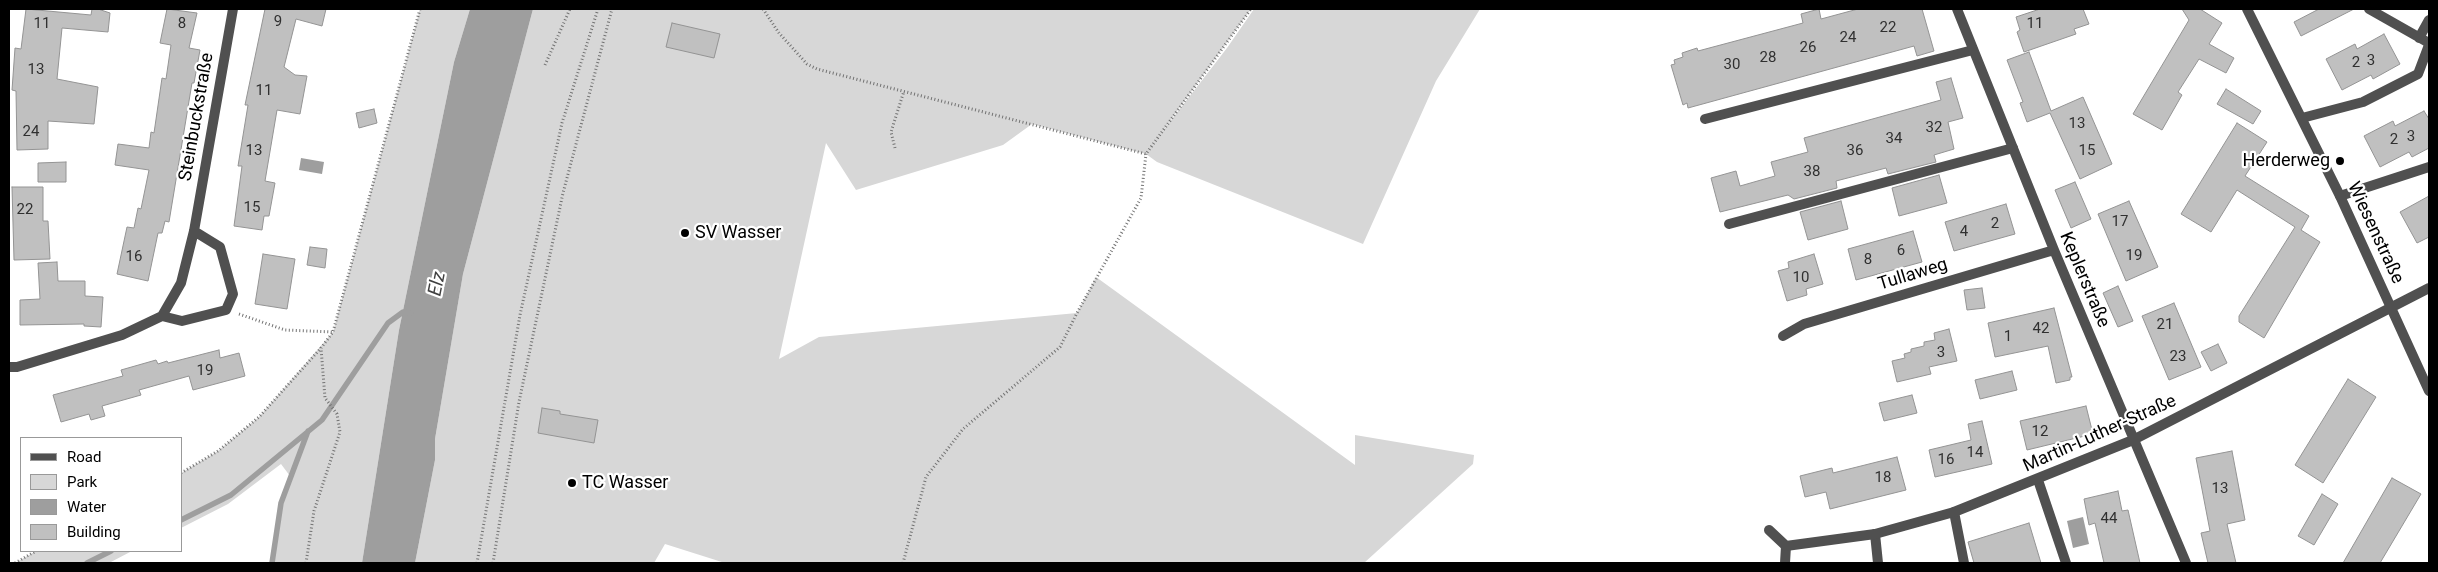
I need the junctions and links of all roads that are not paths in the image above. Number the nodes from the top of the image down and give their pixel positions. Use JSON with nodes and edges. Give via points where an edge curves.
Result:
{"nodes":[{"id":1,"x":233,"y":9,"type":"edge"},
{"id":2,"x":1956,"y":9,"type":"edge"},
{"id":3,"x":2247,"y":9,"type":"edge"},
{"id":4,"x":2369,"y":9,"type":"edge"},
{"id":5,"x":2429,"y":20,"type":"edge"},
{"id":6,"x":2419,"y":38,"type":"junction"},
{"id":7,"x":2429,"y":44,"type":"edge"},
{"id":8,"x":1973,"y":50,"type":"junction"},
{"id":9,"x":2302,"y":118,"type":"junction"},
{"id":10,"x":1704,"y":119,"type":"dead end"},
{"id":11,"x":2013,"y":148,"type":"junction"},
{"id":12,"x":2429,"y":167,"type":"edge"},
{"id":13,"x":2340,"y":196,"type":"junction"},
{"id":14,"x":1729,"y":224,"type":"dead end"},
{"id":15,"x":194,"y":231,"type":"junction"},
{"id":16,"x":2054,"y":250,"type":"junction"},
{"id":17,"x":2429,"y":288,"type":"edge"},
{"id":18,"x":2392,"y":308,"type":"junction"},
{"id":19,"x":162,"y":316,"type":"junction"},
{"id":20,"x":1783,"y":336,"type":"dead end"},
{"id":21,"x":9,"y":367,"type":"edge"},
{"id":22,"x":2429,"y":392,"type":"edge"},
{"id":23,"x":2134,"y":440,"type":"junction"},
{"id":24,"x":2038,"y":480,"type":"junction"},
{"id":25,"x":1954,"y":512,"type":"junction"},
{"id":26,"x":1769,"y":530,"type":"dead end"},
{"id":27,"x":1875,"y":534,"type":"junction"},
{"id":28,"x":1786,"y":546,"type":"junction"},
{"id":29,"x":1786,"y":563,"type":"edge"},
{"id":30,"x":1878,"y":563,"type":"edge"},
{"id":31,"x":1964,"y":563,"type":"edge"},
{"id":32,"x":2066,"y":563,"type":"edge"},
{"id":33,"x":2186,"y":563,"type":"edge"}],
"edges":[{"from":1,"to":15,"type":"street","name":"Steinbuckstraße"},
{"from":2,"to":8,"type":"street","name":"Keplerstraße"},
{"from":3,"to":9,"type":"street","name":"Wiesenstraße"},
{"from":4,"to":6,"type":"street"},
{"from":5,"to":6,"type":"street"},
{"from":6,"to":7,"type":"street"},
{"from":7,"to":9,"type":"street","via":[[2418,74],[2363,102]]},
{"from":8,"to":10,"type":"street"},
{"from":8,"to":11,"type":"street","name":"Keplerstraße"},
{"from":9,"to":13,"type":"street","name":"Wiesenstraße"},
{"from":11,"to":14,"type":"street"},
{"from":11,"to":16,"type":"street","name":"Keplerstraße"},
{"from":12,"to":13,"type":"street"},
{"from":13,"to":18,"type":"street","name":"Wiesenstraße"},
{"from":15,"to":19,"type":"street","name":"Steinbuckstraße","via":[[181,283]]},
{"from":15,"to":19,"type":"street","via":[[220,246],[233,294],[226,310],[182,321]]},
{"from":16,"to":20,"type":"street","name":"Tullaweg","via":[[1804,324]]},
{"from":16,"to":23,"type":"street","name":"Keplerstraße"},
{"from":17,"to":18,"type":"street","name":"Martin-Luther-Straße"},
{"from":18,"to":22,"type":"street","name":"Wiesenstraße"},
{"from":18,"to":23,"type":"street","name":"Martin-Luther-Straße"},
{"from":19,"to":21,"type":"street","via":[[122,336]]},
{"from":23,"to":24,"type":"street","name":"Martin-Luther-Straße"},
{"from":23,"to":33,"type":"street","name":"Keplerstraße"},
{"from":24,"to":25,"type":"street","name":"Martin-Luther-Straße"},
{"from":24,"to":32,"type":"street"},
{"from":25,"to":27,"type":"street","name":"Martin-Luther-Straße"},
{"from":25,"to":31,"type":"street"},
{"from":26,"to":28,"type":"street"},
{"from":27,"to":28,"type":"street","name":"Martin-Luther-Straße"},
{"from":27,"to":30,"type":"street"},
{"from":28,"to":29,"type":"street"}]}
